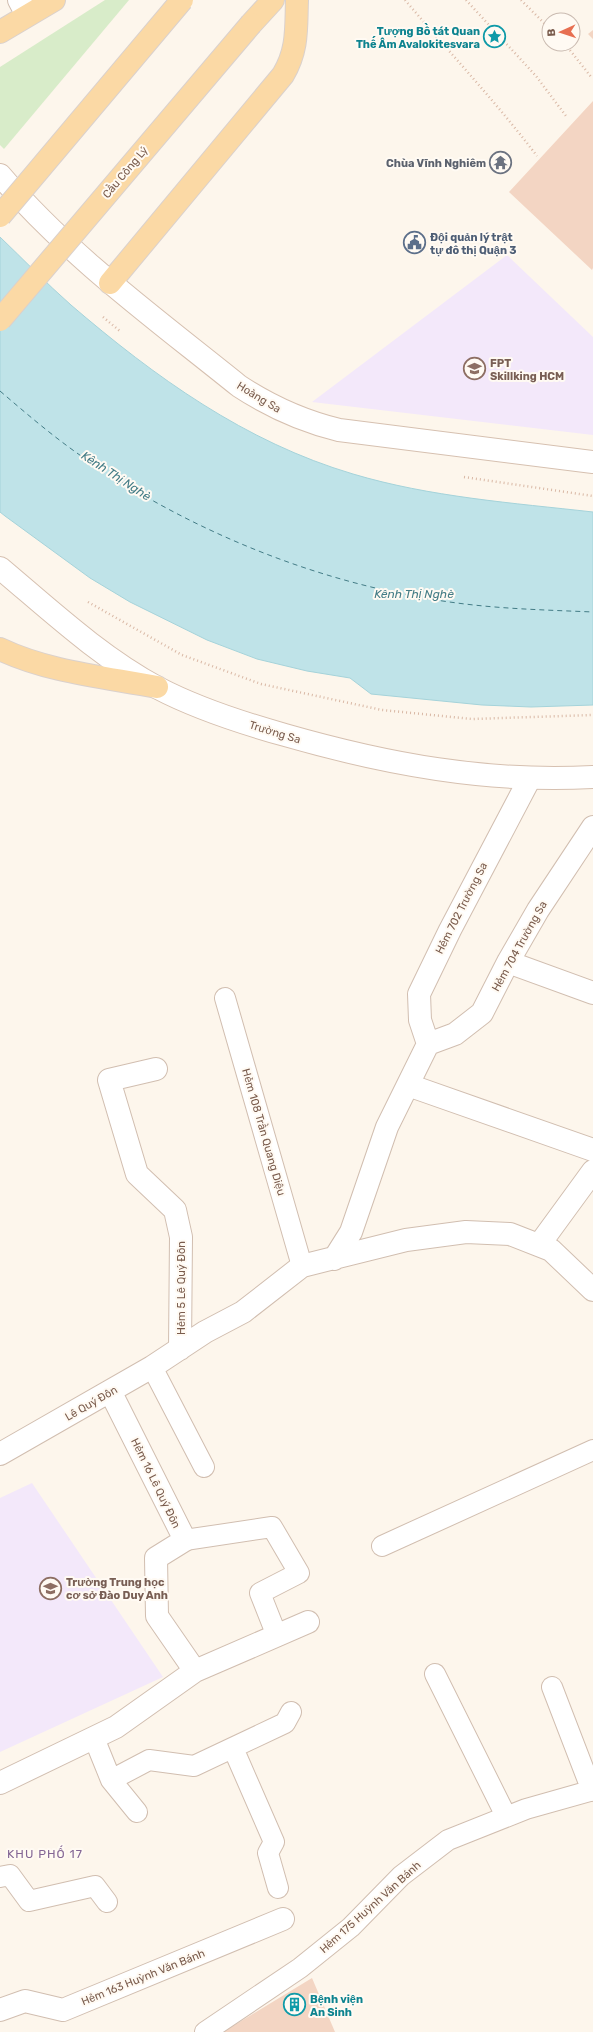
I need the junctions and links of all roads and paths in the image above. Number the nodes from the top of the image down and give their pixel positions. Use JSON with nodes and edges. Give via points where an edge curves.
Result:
{"nodes":[{"id":1,"x":54,"y":0,"type":"edge"},
{"id":2,"x":182,"y":0,"type":"edge"},
{"id":3,"x":273,"y":0,"type":"edge"},
{"id":4,"x":297,"y":0,"type":"edge"},
{"id":5,"x":406,"y":0,"type":"edge"},
{"id":6,"x":466,"y":0,"type":"edge"},
{"id":7,"x":521,"y":0,"type":"edge"},
{"id":8,"x":23,"y":8,"type":"edge"},
{"id":9,"x":541,"y":20,"type":"edge"},
{"id":10,"x":0,"y":32,"type":"edge"},
{"id":11,"x":571,"y":52,"type":"edge"},
{"id":12,"x":592,"y":78,"type":"edge"},
{"id":13,"x":566,"y":116,"type":"dead end"},
{"id":14,"x":537,"y":156,"type":"dead end"},
{"id":15,"x":0,"y":175,"type":"edge"},
{"id":16,"x":0,"y":216,"type":"edge"},
{"id":17,"x":110,"y":283,"type":"junction"},
{"id":18,"x":0,"y":320,"type":"edge"},
{"id":19,"x":593,"y":462,"type":"edge"},
{"id":20,"x":0,"y":568,"type":"edge"},
{"id":21,"x":84,"y":600,"type":"dead end"},
{"id":22,"x":0,"y":650,"type":"edge"},
{"id":23,"x":157,"y":687,"type":"junction"},
{"id":24,"x":593,"y":715,"type":"edge"},
{"id":25,"x":593,"y":777,"type":"edge"},
{"id":26,"x":530,"y":778,"type":"junction"},
{"id":27,"x":593,"y":827,"type":"edge"},
{"id":28,"x":508,"y":962,"type":"junction"},
{"id":29,"x":593,"y":993,"type":"edge"},
{"id":30,"x":225,"y":998,"type":"dead end"},
{"id":31,"x":428,"y":1044,"type":"junction"},
{"id":32,"x":156,"y":1068,"type":"dead end"},
{"id":33,"x":408,"y":1085,"type":"junction"},
{"id":34,"x":593,"y":1150,"type":"edge"},
{"id":35,"x":593,"y":1171,"type":"edge"},
{"id":36,"x":539,"y":1245,"type":"junction"},
{"id":37,"x":334,"y":1259,"type":"junction"},
{"id":38,"x":302,"y":1266,"type":"junction"},
{"id":39,"x":590,"y":1281,"type":"edge"},
{"id":40,"x":180,"y":1349,"type":"junction"},
{"id":41,"x":152,"y":1367,"type":"junction"},
{"id":42,"x":110,"y":1391,"type":"junction"},
{"id":43,"x":593,"y":1450,"type":"edge"},
{"id":44,"x":0,"y":1454,"type":"edge"},
{"id":45,"x":204,"y":1467,"type":"dead end"},
{"id":46,"x":185,"y":1540,"type":"junction"},
{"id":47,"x":382,"y":1546,"type":"dead end"},
{"id":48,"x":308,"y":1622,"type":"dead end"},
{"id":49,"x":277,"y":1636,"type":"junction"},
{"id":50,"x":195,"y":1671,"type":"junction"},
{"id":51,"x":435,"y":1674,"type":"dead end"},
{"id":52,"x":552,"y":1687,"type":"dead end"},
{"id":53,"x":291,"y":1712,"type":"dead end"},
{"id":54,"x":94,"y":1738,"type":"junction"},
{"id":55,"x":233,"y":1748,"type":"junction"},
{"id":56,"x":110,"y":1780,"type":"junction"},
{"id":57,"x":0,"y":1783,"type":"edge"},
{"id":58,"x":593,"y":1791,"type":"edge"},
{"id":59,"x":137,"y":1812,"type":"dead end"},
{"id":60,"x":506,"y":1816,"type":"junction"},
{"id":61,"x":0,"y":1877,"type":"edge"},
{"id":62,"x":278,"y":1888,"type":"dead end"},
{"id":63,"x":107,"y":1902,"type":"dead end"},
{"id":64,"x":283,"y":1919,"type":"dead end"},
{"id":65,"x":0,"y":2010,"type":"edge"},
{"id":66,"x":205,"y":2032,"type":"edge"}],
"edges":[{"from":1,"to":8,"type":"main road"},
{"from":2,"to":16,"type":"main road","bridge":true},
{"from":3,"to":18,"type":"main road","name":"Cầu Công Lý","bridge":true},
{"from":4,"to":17,"type":"main road","via":[[292,61],[283,76]]},
{"from":5,"to":14,"type":"path","via":[[506,115]]},
{"from":6,"to":13,"type":"path","via":[[536,76]]},
{"from":7,"to":9,"type":"path"},
{"from":8,"to":10,"type":"main road"},
{"from":11,"to":12,"type":"path"},
{"from":15,"to":17,"type":"street","name":"Hoàng Sa","via":[[59,238]]},
{"from":17,"to":19,"type":"street","name":"Hoàng Sa","via":[[239,386],[261,400],[312,423],[366,434]]},
{"from":20,"to":23,"type":"street","name":"Trường Sa","via":[[110,657]]},
{"from":21,"to":24,"type":"path","via":[[182,655],[261,684],[382,710],[472,719]]},
{"from":22,"to":23,"type":"main road","via":[[45,665]]},
{"from":23,"to":26,"type":"street","name":"Trường Sa","via":[[232,719],[326,747],[425,768]]},
{"from":25,"to":26,"type":"street","name":"Trường Sa"},
{"from":26,"to":31,"type":"street","name":"Hẻm 702 Trường Sa","via":[[419,994],[420,1020]]},
{"from":27,"to":28,"type":"street","name":"Hẻm 704 Trường Sa","via":[[538,910]]},
{"from":28,"to":29,"type":"street"},
{"from":28,"to":31,"type":"street","name":"Hẻm 704 Trường Sa","via":[[482,1013],[455,1034]]},
{"from":30,"to":38,"type":"lane","name":"Hẻm 108 Trần Quang Diệu"},
{"from":31,"to":33,"type":"street"},
{"from":32,"to":40,"type":"street","name":"Hẻm 5 Lê Quý Đôn","via":[[109,1080],[137,1174],[175,1210],[181,1237]]},
{"from":33,"to":34,"type":"street"},
{"from":33,"to":37,"type":"street","via":[[387,1127],[351,1232]]},
{"from":35,"to":36,"type":"street"},
{"from":36,"to":37,"type":"street","via":[[510,1234],[466,1232],[406,1240]]},
{"from":36,"to":39,"type":"street","via":[[552,1250]]},
{"from":37,"to":38,"type":"street"},
{"from":38,"to":40,"type":"street","via":[[243,1312]]},
{"from":40,"to":41,"type":"street","name":"Lê Quý Ðôn"},
{"from":41,"to":42,"type":"street","name":"Lê Quý Ðôn"},
{"from":41,"to":45,"type":"lane"},
{"from":42,"to":44,"type":"street","name":"Lê Quý Ðôn"},
{"from":42,"to":46,"type":"street","name":"Hẻm 16 Lê Quý Đôn"},
{"from":43,"to":47,"type":"lane"},
{"from":46,"to":49,"type":"lane","via":[[272,1527],[299,1573],[260,1593]]},
{"from":46,"to":50,"type":"street","name":"Hẻm 16 Lê Quý Đôn","via":[[156,1558],[157,1616]]},
{"from":48,"to":49,"type":"street"},
{"from":49,"to":50,"type":"street"},
{"from":50,"to":54,"type":"street","via":[[116,1727]]},
{"from":51,"to":60,"type":"lane"},
{"from":52,"to":58,"type":"lane"},
{"from":53,"to":55,"type":"lane","via":[[285,1723]]},
{"from":54,"to":56,"type":"lane"},
{"from":54,"to":57,"type":"street"},
{"from":55,"to":56,"type":"lane","via":[[194,1766],[149,1760]]},
{"from":55,"to":62,"type":"lane","via":[[274,1842],[268,1853]]},
{"from":56,"to":59,"type":"lane"},
{"from":58,"to":60,"type":"lane","name":"Hẻm 175 Huỳnh Văn Bánh","via":[[533,1806]]},
{"from":60,"to":66,"type":"lane","name":"Hẻm 175 Huỳnh Văn Bánh","via":[[448,1840],[401,1876],[351,1927],[300,1968]]},
{"from":61,"to":63,"type":"lane","via":[[10,1875],[29,1901],[95,1886]]},
{"from":64,"to":65,"type":"street","name":"Hẻm 163 Huỳnh Văn Bánh","via":[[64,2010],[25,2001]]}]}
